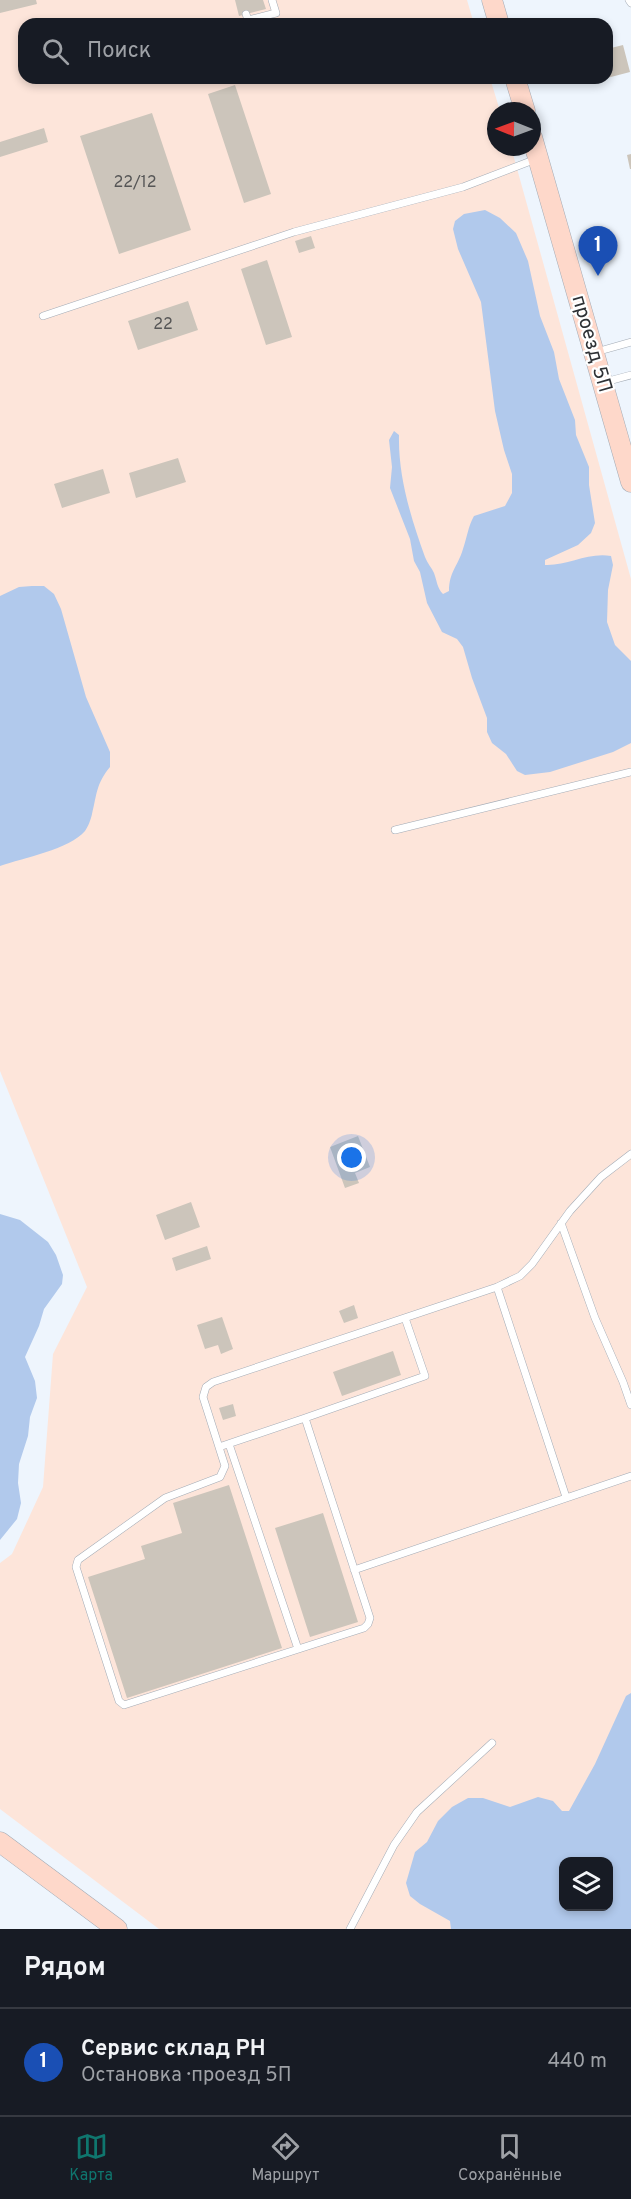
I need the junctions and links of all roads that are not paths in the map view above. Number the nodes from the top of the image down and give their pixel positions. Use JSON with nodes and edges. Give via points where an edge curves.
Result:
{"nodes":[{"id":1,"x":272,"y":0,"type":"edge"},
{"id":2,"x":492,"y":0,"type":"edge"},
{"id":3,"x":246,"y":14,"type":"dead end"},
{"id":4,"x":247,"y":18,"type":"edge"},
{"id":5,"x":258,"y":18,"type":"edge"},
{"id":6,"x":498,"y":18,"type":"edge"},
{"id":7,"x":517,"y":84,"type":"edge"},
{"id":8,"x":522,"y":102,"type":"edge"},
{"id":9,"x":537,"y":156,"type":"edge"},
{"id":10,"x":538,"y":159,"type":"junction"},
{"id":11,"x":43,"y":316,"type":"dead end"},
{"id":12,"x":631,"y":342,"type":"edge"},
{"id":13,"x":594,"y":353,"type":"junction"},
{"id":14,"x":631,"y":375,"type":"edge"},
{"id":15,"x":603,"y":382,"type":"junction"},
{"id":16,"x":631,"y":482,"type":"edge"},
{"id":17,"x":631,"y":772,"type":"edge"},
{"id":18,"x":395,"y":830,"type":"dead end"},
{"id":19,"x":631,"y":1154,"type":"edge"},
{"id":20,"x":561,"y":1223,"type":"junction"},
{"id":21,"x":497,"y":1287,"type":"junction"},
{"id":22,"x":405,"y":1318,"type":"junction"},
{"id":23,"x":631,"y":1406,"type":"edge"},
{"id":24,"x":305,"y":1418,"type":"junction"},
{"id":25,"x":229,"y":1444,"type":"junction"},
{"id":26,"x":219,"y":1447,"type":"junction"},
{"id":27,"x":631,"y":1476,"type":"edge"},
{"id":28,"x":566,"y":1497,"type":"junction"},
{"id":29,"x":354,"y":1570,"type":"junction"},
{"id":30,"x":298,"y":1649,"type":"junction"},
{"id":31,"x":492,"y":1743,"type":"dead end"},
{"id":32,"x":0,"y":1842,"type":"edge"},
{"id":33,"x":117,"y":1929,"type":"edge"},
{"id":34,"x":350,"y":1929,"type":"edge"}],
"edges":[{"from":1,"to":5,"type":"lane","via":[[276,13]]},
{"from":2,"to":6,"type":"street"},
{"from":3,"to":4,"type":"lane"},
{"from":7,"to":8,"type":"street"},
{"from":9,"to":10,"type":"street","name":"проезд 5П"},
{"from":10,"to":11,"type":"lane","via":[[463,187],[294,232]]},
{"from":10,"to":13,"type":"street","name":"проезд 5П","via":[[555,203]]},
{"from":12,"to":13,"type":"lane"},
{"from":13,"to":15,"type":"street","name":"проезд 5П"},
{"from":14,"to":15,"type":"lane"},
{"from":15,"to":16,"type":"street","name":"проезд 5П"},
{"from":17,"to":18,"type":"lane"},
{"from":19,"to":20,"type":"lane","via":[[601,1177]]},
{"from":20,"to":21,"type":"lane","via":[[520,1276]]},
{"from":20,"to":23,"type":"lane"},
{"from":21,"to":22,"type":"lane"},
{"from":21,"to":28,"type":"lane"},
{"from":22,"to":24,"type":"lane","via":[[425,1376]]},
{"from":22,"to":26,"type":"lane","via":[[213,1382],[206,1387],[203,1397]]},
{"from":24,"to":25,"type":"lane"},
{"from":24,"to":29,"type":"lane"},
{"from":25,"to":26,"type":"lane"},
{"from":25,"to":30,"type":"lane"},
{"from":26,"to":30,"type":"lane","via":[[225,1466],[220,1477],[165,1498],[78,1560],[76,1567],[119,1701],[131,1704]]},
{"from":27,"to":28,"type":"lane"},
{"from":28,"to":29,"type":"lane"},
{"from":29,"to":30,"type":"lane","via":[[369,1624]]},
{"from":31,"to":34,"type":"lane","via":[[417,1812],[394,1845]]},
{"from":32,"to":33,"type":"street"}]}
